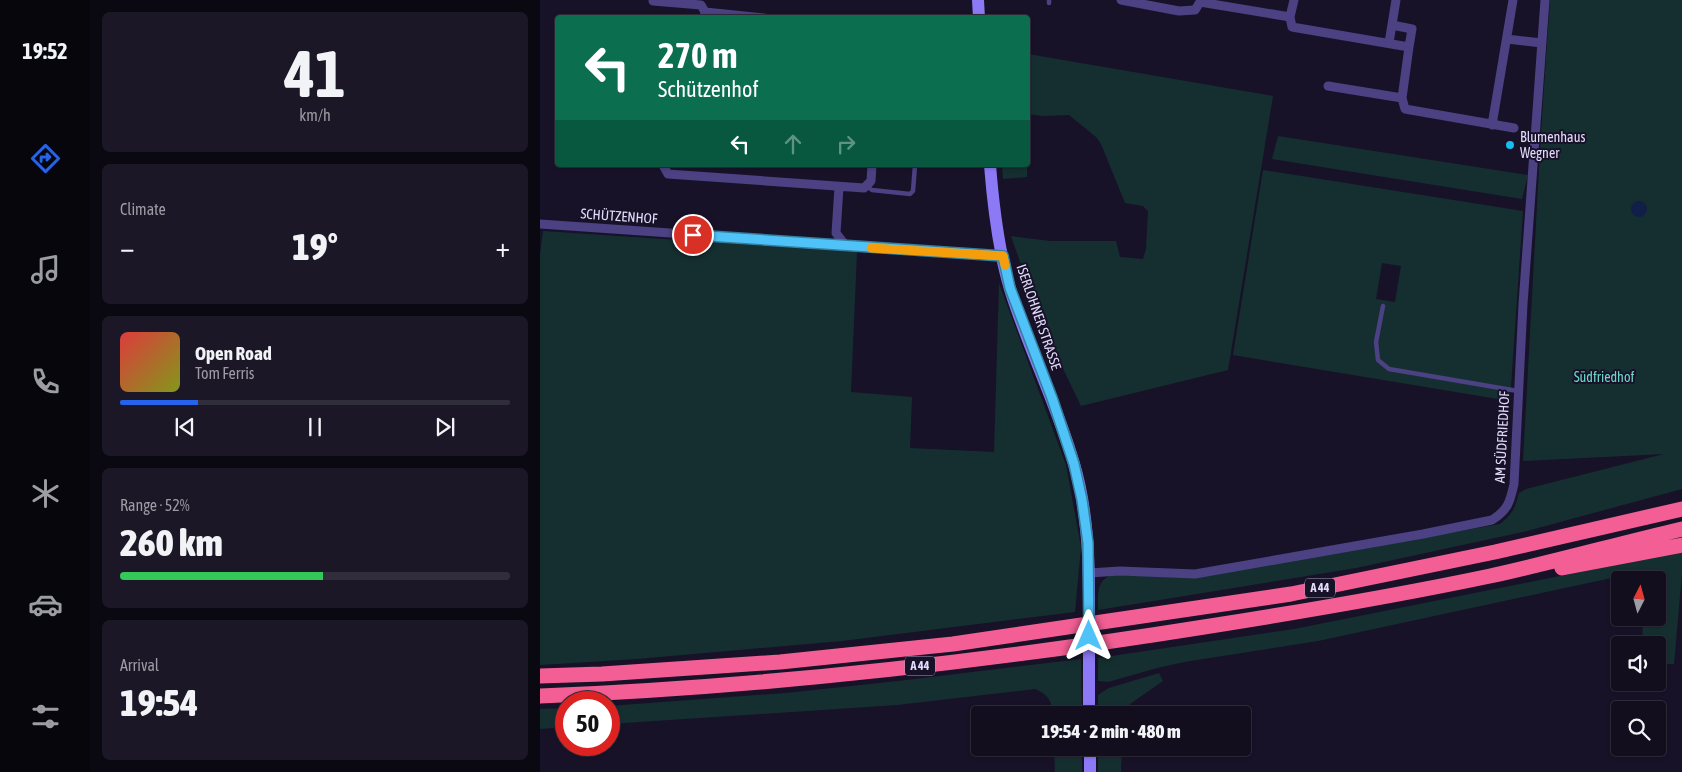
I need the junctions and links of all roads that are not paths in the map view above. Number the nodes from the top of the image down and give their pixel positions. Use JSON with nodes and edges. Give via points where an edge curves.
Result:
{"nodes":[{"id":1,"x":978,"y":0,"type":"edge"},
{"id":2,"x":1121,"y":0,"type":"edge"},
{"id":3,"x":1294,"y":0,"type":"edge"},
{"id":4,"x":1396,"y":0,"type":"edge"},
{"id":5,"x":1513,"y":0,"type":"edge"},
{"id":6,"x":1545,"y":0,"type":"edge"},
{"id":7,"x":653,"y":1,"type":"edge"},
{"id":8,"x":1200,"y":1,"type":"edge"},
{"id":9,"x":705,"y":15,"type":"edge"},
{"id":10,"x":979,"y":15,"type":"edge"},
{"id":11,"x":1290,"y":17,"type":"junction"},
{"id":12,"x":1392,"y":26,"type":"junction"},
{"id":13,"x":1507,"y":38,"type":"junction"},
{"id":14,"x":1389,"y":43,"type":"junction"},
{"id":15,"x":1542,"y":43,"type":"junction"},
{"id":16,"x":1409,"y":47,"type":"junction"},
{"id":17,"x":1328,"y":86,"type":"dead end"},
{"id":18,"x":1402,"y":98,"type":"junction"},
{"id":19,"x":1492,"y":125,"type":"junction"},
{"id":20,"x":1514,"y":128,"type":"dead end"},
{"id":21,"x":664,"y":167,"type":"edge"},
{"id":22,"x":872,"y":167,"type":"edge"},
{"id":23,"x":915,"y":167,"type":"edge"},
{"id":24,"x":990,"y":167,"type":"edge"},
{"id":25,"x":866,"y":186,"type":"junction"},
{"id":26,"x":839,"y":187,"type":"junction"},
{"id":27,"x":540,"y":224,"type":"edge"},
{"id":28,"x":846,"y":246,"type":"junction"},
{"id":29,"x":1003,"y":256,"type":"junction"},
{"id":30,"x":1383,"y":306,"type":"dead end"},
{"id":31,"x":1518,"y":391,"type":"junction"},
{"id":32,"x":1682,"y":509,"type":"edge"},
{"id":33,"x":1682,"y":529,"type":"edge"},
{"id":34,"x":1682,"y":545,"type":"edge"},
{"id":35,"x":1089,"y":572,"type":"junction"},
{"id":36,"x":1491,"y":576,"type":"junction"},
{"id":37,"x":540,"y":676,"type":"edge"},
{"id":38,"x":540,"y":696,"type":"edge"},
{"id":39,"x":1089,"y":706,"type":"edge"},
{"id":40,"x":1090,"y":756,"type":"edge"},
{"id":41,"x":1090,"y":772,"type":"edge"}],
"edges":[{"from":1,"to":10,"type":"main road"},
{"from":2,"to":8,"type":"street","via":[[1179,11],[1195,10]]},
{"from":3,"to":11,"type":"street"},
{"from":4,"to":12,"type":"street"},
{"from":5,"to":13,"type":"street"},
{"from":6,"to":15,"type":"street","name":"AM SÜDFRIEDHOF"},
{"from":7,"to":9,"type":"street","via":[[701,5]]},
{"from":8,"to":11,"type":"street"},
{"from":11,"to":14,"type":"street","via":[[1292,27]]},
{"from":12,"to":14,"type":"street"},
{"from":12,"to":16,"type":"street","via":[[1412,29]]},
{"from":13,"to":15,"type":"street"},
{"from":13,"to":19,"type":"street"},
{"from":14,"to":16,"type":"street"},
{"from":15,"to":31,"type":"street","name":"AM SÜDFRIEDHOF"},
{"from":16,"to":18,"type":"street"},
{"from":17,"to":18,"type":"street"},
{"from":18,"to":19,"type":"street","via":[[1404,109]]},
{"from":19,"to":20,"type":"street"},
{"from":21,"to":26,"type":"street","via":[[668,174]]},
{"from":22,"to":25,"type":"street","via":[[871,181]]},
{"from":23,"to":25,"type":"lane","via":[[910,194],[872,190]]},
{"from":24,"to":29,"type":"main road","name":"ISERLOHNER STRASSE"},
{"from":25,"to":26,"type":"street"},
{"from":26,"to":28,"type":"street","via":[[836,233]]},
{"from":27,"to":28,"type":"street","name":"SCHÜTZENHOF"},
{"from":28,"to":29,"type":"street","name":"SCHÜTZENHOF"},
{"from":29,"to":35,"type":"main road","name":"ISERLOHNER STRASSE","via":[[1010,288],[1074,464],[1088,543]]},
{"from":30,"to":31,"type":"lane","via":[[1376,342],[1378,360],[1389,369]]},
{"from":31,"to":35,"type":"street","name":"AM SÜDFRIEDHOF","via":[[1514,484],[1508,508],[1492,520],[1195,574]]},
{"from":32,"to":37,"type":"highway","number":"A 44","via":[[1291,594],[963,643],[780,662]]},
{"from":33,"to":36,"type":"highway","number":"A 44"},
{"from":34,"to":36,"type":"highway","via":[[1535,573]]},
{"from":35,"to":39,"type":"main road","name":"ISERLOHNER STRASSE","bridge":true},
{"from":36,"to":38,"type":"highway","number":"A 44","via":[[1278,615],[967,661],[785,681]]},
{"from":40,"to":41,"type":"main road"}]}
